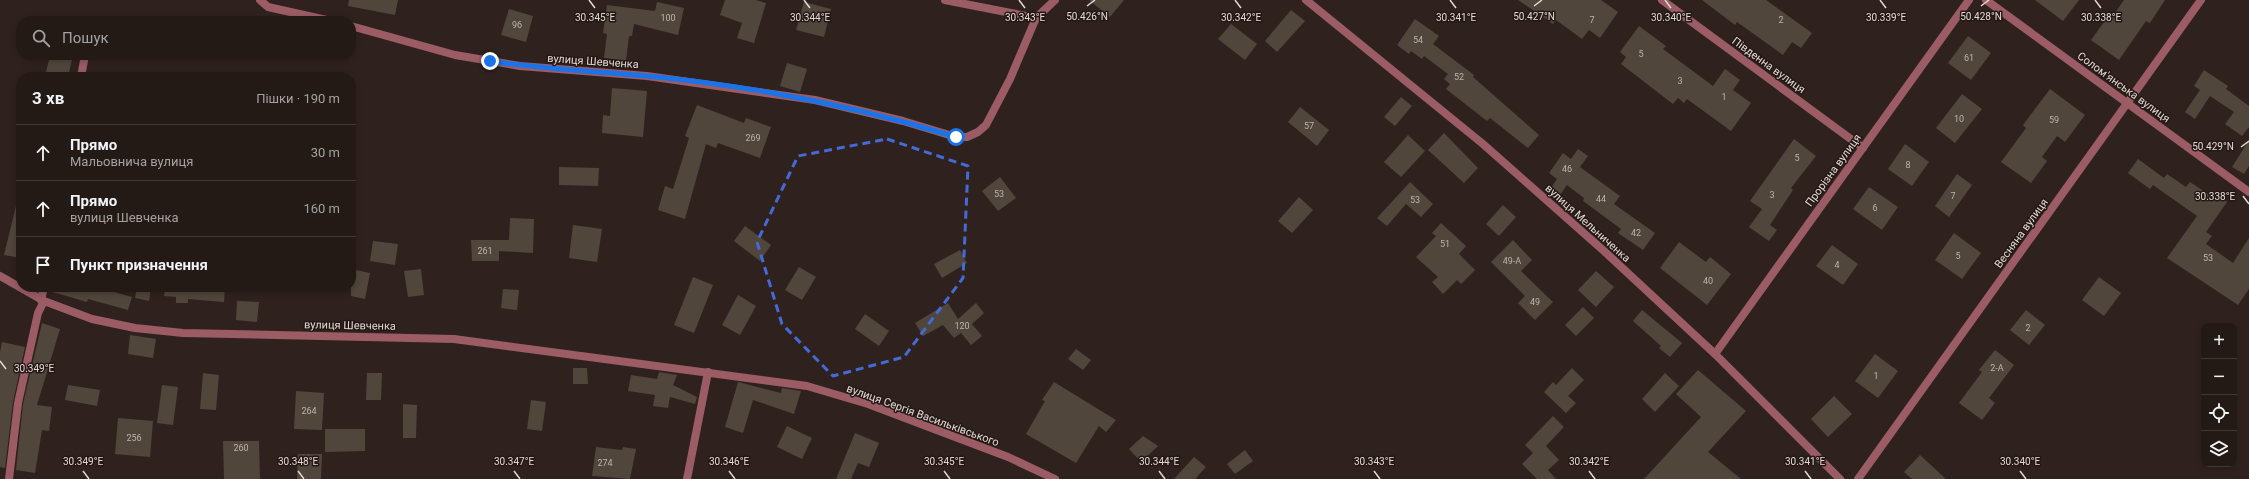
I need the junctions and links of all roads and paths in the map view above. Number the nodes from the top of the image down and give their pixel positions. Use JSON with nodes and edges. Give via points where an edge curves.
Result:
{"nodes":[{"id":1,"x":260,"y":0,"type":"edge"},
{"id":2,"x":945,"y":0,"type":"edge"},
{"id":3,"x":1055,"y":0,"type":"edge"},
{"id":4,"x":1306,"y":0,"type":"edge"},
{"id":5,"x":1662,"y":0,"type":"edge"},
{"id":6,"x":1969,"y":0,"type":"edge"},
{"id":7,"x":1986,"y":0,"type":"edge"},
{"id":8,"x":2201,"y":0,"type":"edge"},
{"id":9,"x":308,"y":16,"type":"edge"},
{"id":10,"x":1036,"y":18,"type":"junction"},
{"id":11,"x":356,"y":27,"type":"edge"},
{"id":12,"x":84,"y":60,"type":"edge"},
{"id":13,"x":82,"y":72,"type":"edge"},
{"id":14,"x":2128,"y":104,"type":"junction"},
{"id":15,"x":1863,"y":148,"type":"junction"},
{"id":16,"x":2249,"y":192,"type":"edge"},
{"id":17,"x":0,"y":276,"type":"edge"},
{"id":18,"x":16,"y":285,"type":"edge"},
{"id":19,"x":29,"y":292,"type":"edge"},
{"id":20,"x":44,"y":292,"type":"edge"},
{"id":21,"x":43,"y":300,"type":"junction"},
{"id":22,"x":1715,"y":354,"type":"junction"},
{"id":23,"x":708,"y":372,"type":"junction"},
{"id":24,"x":8,"y":479,"type":"edge"},
{"id":25,"x":687,"y":479,"type":"edge"},
{"id":26,"x":1055,"y":479,"type":"edge"},
{"id":27,"x":1840,"y":479,"type":"edge"},
{"id":28,"x":1858,"y":479,"type":"edge"}],
"edges":[{"from":1,"to":9,"type":"street","via":[[268,7]]},
{"from":2,"to":10,"type":"street"},
{"from":3,"to":10,"type":"street"},
{"from":4,"to":22,"type":"street","name":"вулиця Мельниченка","via":[[1483,144]]},
{"from":5,"to":15,"type":"street","name":"Південна вулиця"},
{"from":6,"to":15,"type":"street","name":"Прорізна вулиця"},
{"from":7,"to":14,"type":"street","name":"Солом'янська вулиця"},
{"from":8,"to":14,"type":"street","name":"Весняна вулиця"},
{"from":10,"to":11,"type":"street","name":"вулиця Шевченка","via":[[996,109],[986,125],[967,138],[815,100],[647,76],[520,66],[455,55]]},
{"from":12,"to":13,"type":"street"},
{"from":14,"to":16,"type":"street","name":"Солом'янська вулиця"},
{"from":14,"to":28,"type":"street","name":"Весняна вулиця"},
{"from":15,"to":22,"type":"street","name":"Прорізна вулиця"},
{"from":17,"to":18,"type":"street","name":"вулиця Шевченка"},
{"from":19,"to":21,"type":"street","name":"вулиця Шевченка"},
{"from":20,"to":21,"type":"street"},
{"from":21,"to":23,"type":"street","name":"вулиця Шевченка","via":[[92,319],[182,333],[454,339]]},
{"from":21,"to":24,"type":"street","via":[[18,403]]},
{"from":22,"to":27,"type":"street","name":"вулиця Мельниченка"},
{"from":23,"to":25,"type":"street"},
{"from":23,"to":26,"type":"street","name":"вулиця Сергія Васильківського","via":[[807,386],[868,404],[1008,457]]}]}
